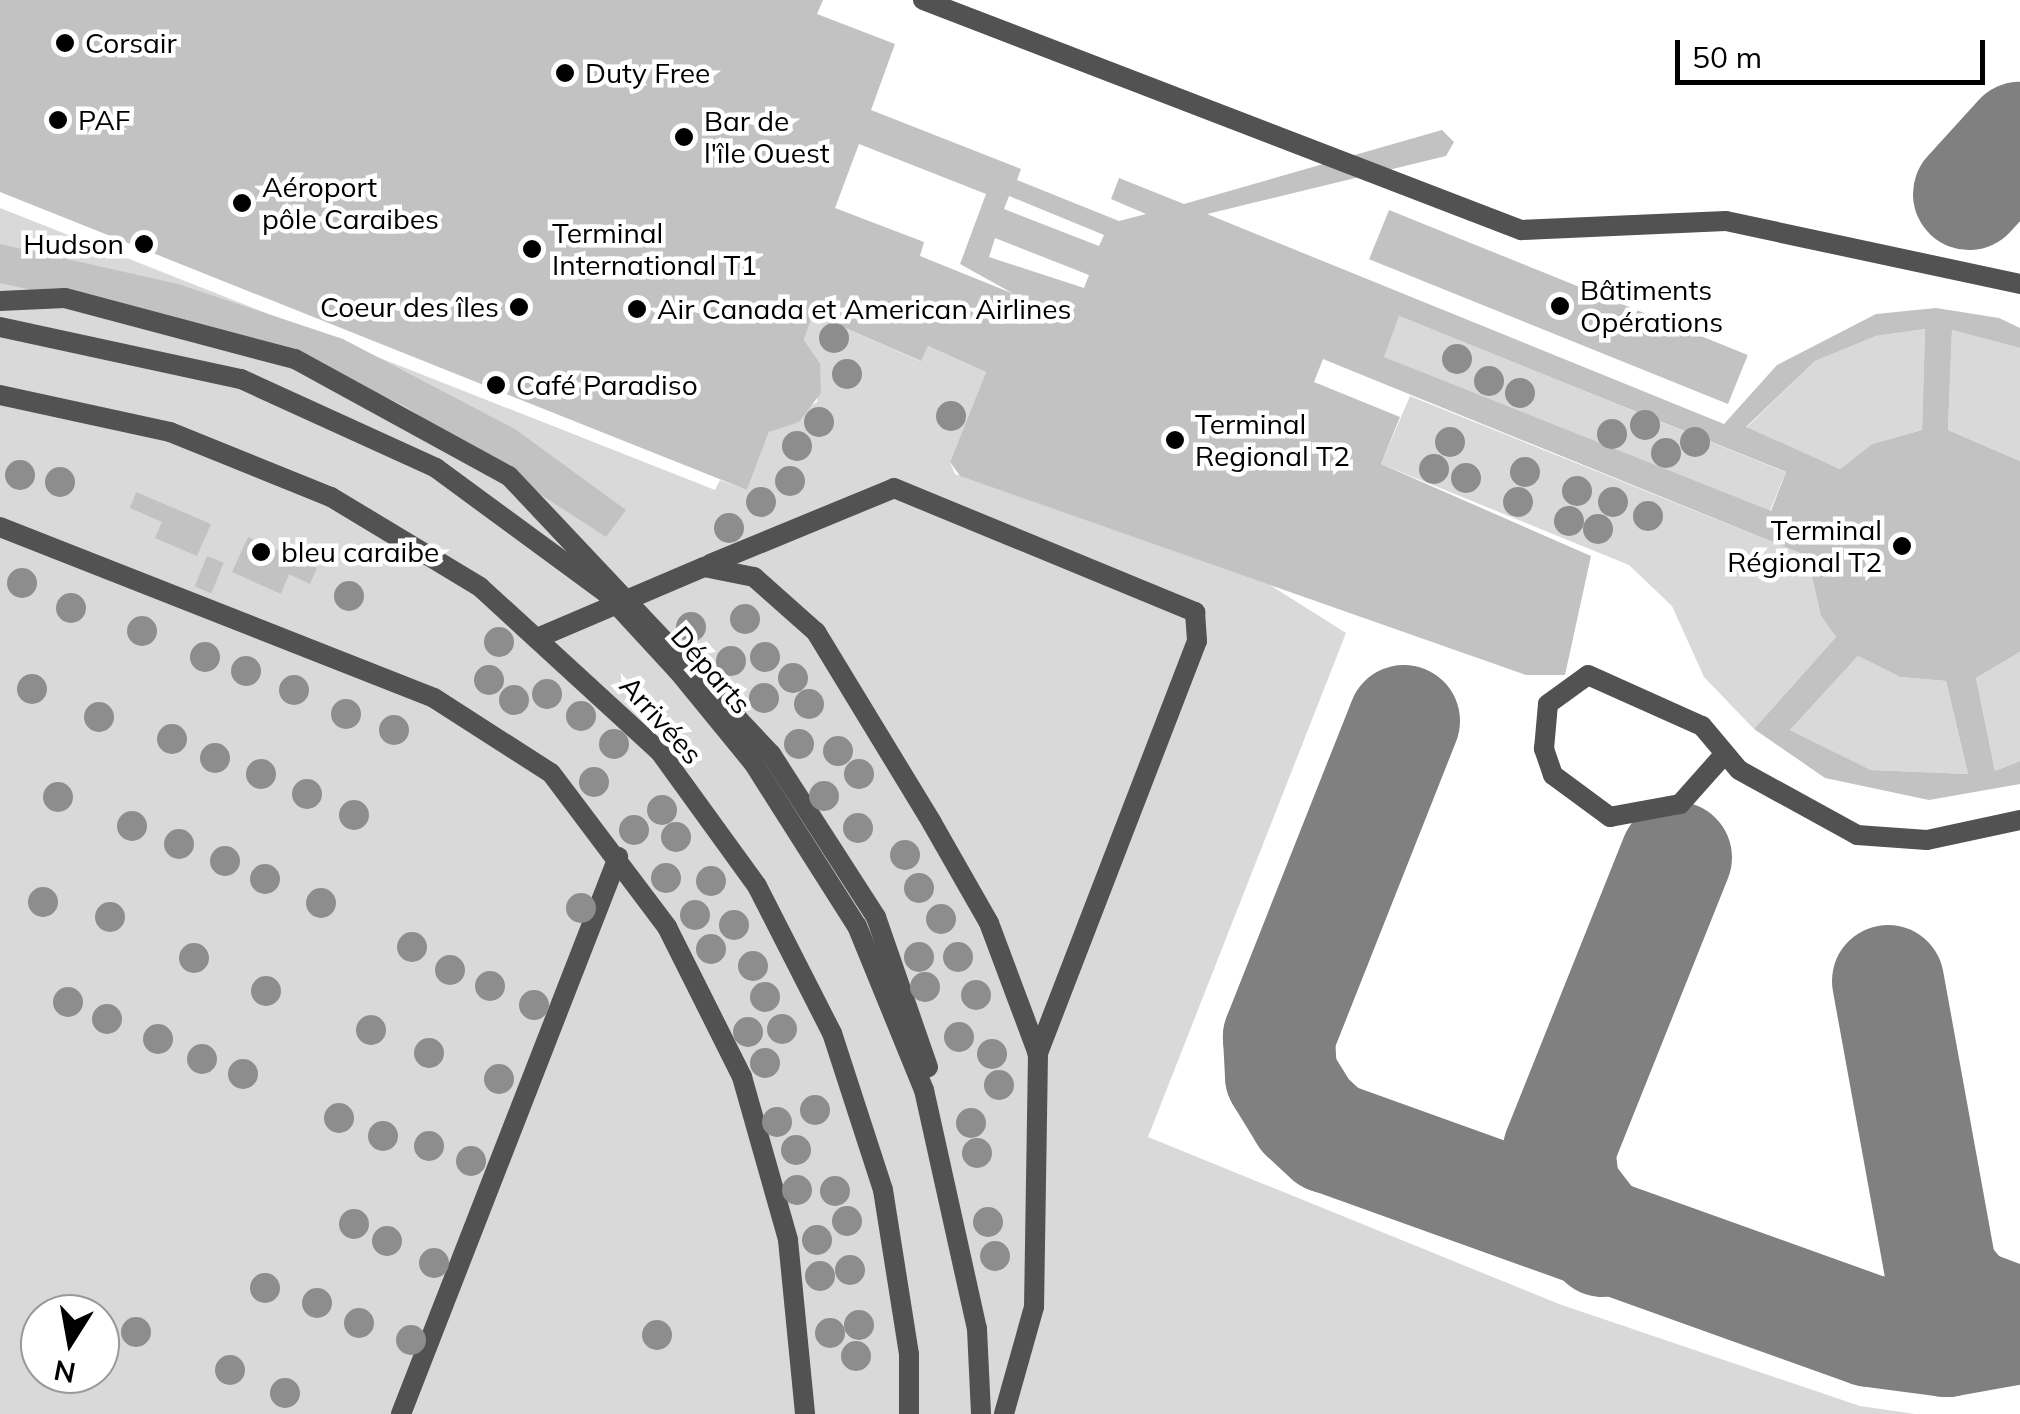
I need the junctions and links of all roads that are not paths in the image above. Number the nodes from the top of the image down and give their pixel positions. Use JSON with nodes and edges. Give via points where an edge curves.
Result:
{"nodes":[{"id":1,"x":923,"y":0,"type":"edge"},
{"id":2,"x":2020,"y":284,"type":"edge"},
{"id":3,"x":0,"y":301,"type":"edge"},
{"id":4,"x":0,"y":327,"type":"edge"},
{"id":5,"x":0,"y":395,"type":"edge"},
{"id":6,"x":0,"y":527,"type":"edge"},
{"id":7,"x":704,"y":567,"type":"junction"},
{"id":8,"x":542,"y":636,"type":"junction"},
{"id":9,"x":1721,"y":758,"type":"junction"},
{"id":10,"x":2020,"y":820,"type":"edge"},
{"id":11,"x":618,"y":857,"type":"junction"},
{"id":12,"x":1038,"y":1054,"type":"junction"},
{"id":13,"x":977,"y":1329,"type":"junction"},
{"id":14,"x":401,"y":1414,"type":"edge"},
{"id":15,"x":806,"y":1414,"type":"edge"},
{"id":16,"x":908,"y":1414,"type":"edge"},
{"id":17,"x":981,"y":1414,"type":"edge"},
{"id":18,"x":1004,"y":1414,"type":"edge"}],
"edges":[{"from":1,"to":2,"type":"lane","via":[[1520,230],[1726,221]]},
{"from":3,"to":13,"type":"lane","via":[[65,298],[170,321],[295,360],[413,417],[509,476],[663,632],[771,754],[876,917],[928,1067]]},
{"from":4,"to":13,"type":"lane","name":"Départs","via":[[240,379],[402,450],[502,508],[606,594],[754,764],[858,926],[924,1090]]},
{"from":5,"to":8,"type":"lane","name":"Arrivées","via":[[170,432],[268,468],[408,539]]},
{"from":6,"to":11,"type":"lane","via":[[489,727],[551,773]]},
{"from":7,"to":8,"type":"lane"},
{"from":7,"to":12,"type":"lane","via":[[754,577],[816,632],[989,923]]},
{"from":7,"to":12,"type":"lane","via":[[894,488],[1195,612],[1197,641]]},
{"from":8,"to":16,"type":"lane","name":"Arrivées","via":[[660,752],[757,886],[832,1034],[884,1190],[909,1354]]},
{"from":9,"to":9,"type":"lane","via":[[1702,726],[1588,675],[1548,704],[1544,749],[1553,776],[1610,816],[1680,804]]},
{"from":9,"to":10,"type":"lane","via":[[1794,808],[1858,835],[1927,840]]},
{"from":11,"to":14,"type":"lane"},
{"from":11,"to":15,"type":"lane","via":[[742,1076],[788,1240]]},
{"from":12,"to":18,"type":"lane","via":[[1034,1307]]},
{"from":13,"to":17,"type":"lane","name":"Départs"}]}
